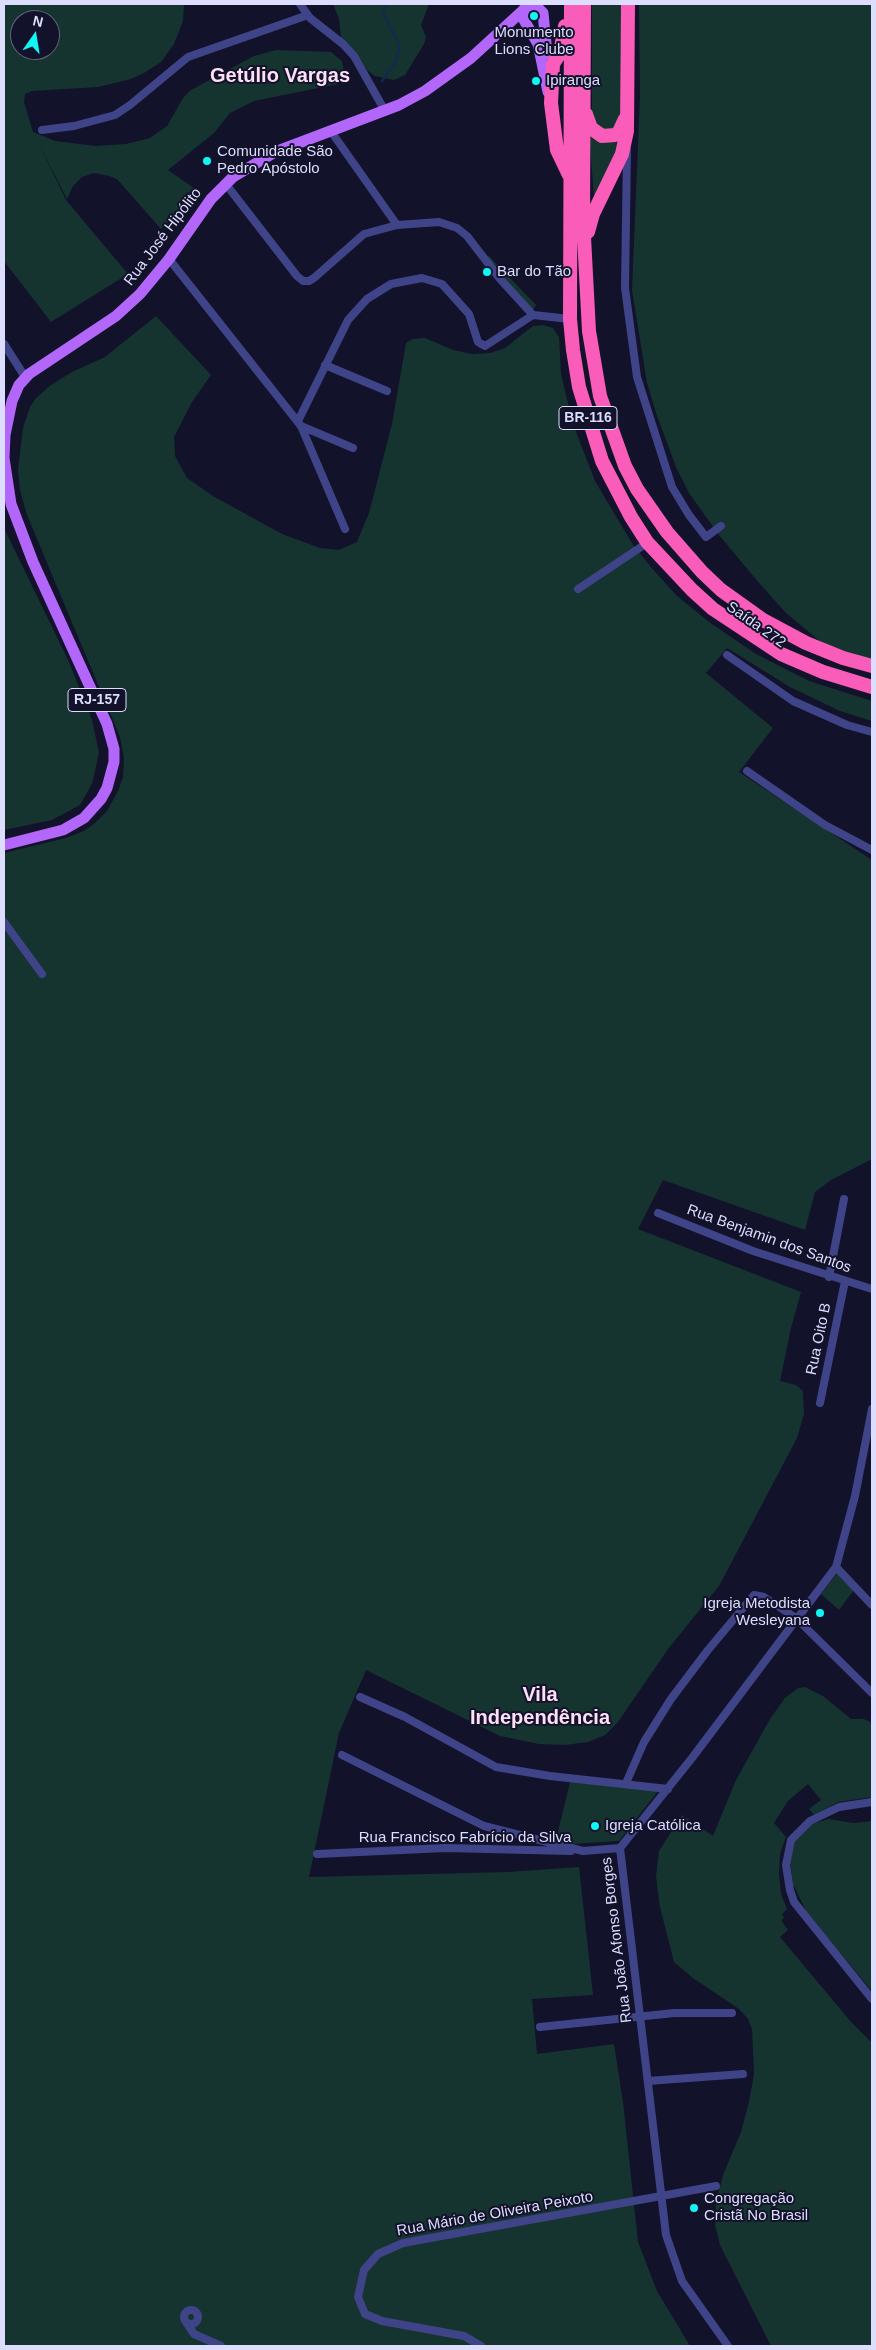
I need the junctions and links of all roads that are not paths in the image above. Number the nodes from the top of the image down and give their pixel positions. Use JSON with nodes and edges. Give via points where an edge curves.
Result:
{"nodes":[{"id":1,"x":300,"y":4,"type":"edge"},
{"id":2,"x":547,"y":4,"type":"edge"},
{"id":3,"x":628,"y":4,"type":"edge"},
{"id":4,"x":527,"y":6,"type":"edge"},
{"id":5,"x":578,"y":8,"type":"edge"},
{"id":6,"x":308,"y":16,"type":"junction"},
{"id":7,"x":543,"y":18,"type":"junction"},
{"id":8,"x":509,"y":23,"type":"junction"},
{"id":9,"x":527,"y":24,"type":"junction"},
{"id":10,"x":554,"y":64,"type":"junction"},
{"id":11,"x":584,"y":80,"type":"junction"},
{"id":12,"x":551,"y":103,"type":"junction"},
{"id":13,"x":628,"y":104,"type":"junction"},
{"id":14,"x":385,"y":110,"type":"junction"},
{"id":15,"x":42,"y":130,"type":"dead end"},
{"id":16,"x":330,"y":130,"type":"junction"},
{"id":17,"x":627,"y":131,"type":"junction"},
{"id":18,"x":570,"y":177,"type":"junction"},
{"id":19,"x":225,"y":183,"type":"junction"},
{"id":20,"x":398,"y":225,"type":"junction"},
{"id":21,"x":169,"y":259,"type":"junction"},
{"id":22,"x":585,"y":272,"type":"junction"},
{"id":23,"x":533,"y":315,"type":"junction"},
{"id":24,"x":570,"y":319,"type":"junction"},
{"id":25,"x":572,"y":335,"type":"junction"},
{"id":26,"x":4,"y":344,"type":"edge"},
{"id":27,"x":325,"y":365,"type":"junction"},
{"id":28,"x":25,"y":377,"type":"junction"},
{"id":29,"x":387,"y":391,"type":"dead end"},
{"id":30,"x":300,"y":424,"type":"junction"},
{"id":31,"x":353,"y":448,"type":"dead end"},
{"id":32,"x":721,"y":526,"type":"dead end"},
{"id":33,"x":345,"y":529,"type":"dead end"},
{"id":34,"x":644,"y":544,"type":"junction"},
{"id":35,"x":578,"y":588,"type":"dead end"},
{"id":36,"x":727,"y":655,"type":"dead end"},
{"id":37,"x":872,"y":666,"type":"edge"},
{"id":38,"x":872,"y":687,"type":"edge"},
{"id":39,"x":872,"y":697,"type":"edge"},
{"id":40,"x":872,"y":732,"type":"edge"},
{"id":41,"x":747,"y":771,"type":"dead end"},
{"id":42,"x":4,"y":845,"type":"edge"},
{"id":43,"x":872,"y":850,"type":"edge"},
{"id":44,"x":4,"y":922,"type":"edge"},
{"id":45,"x":42,"y":974,"type":"dead end"},
{"id":46,"x":844,"y":1199,"type":"dead end"},
{"id":47,"x":658,"y":1213,"type":"dead end"},
{"id":48,"x":828,"y":1276,"type":"junction"},
{"id":49,"x":845,"y":1281,"type":"junction"},
{"id":50,"x":872,"y":1289,"type":"edge"},
{"id":51,"x":820,"y":1403,"type":"dead end"},
{"id":52,"x":872,"y":1409,"type":"edge"},
{"id":53,"x":836,"y":1567,"type":"junction"},
{"id":54,"x":872,"y":1605,"type":"edge"},
{"id":55,"x":796,"y":1618,"type":"junction"},
{"id":56,"x":872,"y":1693,"type":"edge"},
{"id":57,"x":360,"y":1697,"type":"dead end"},
{"id":58,"x":342,"y":1756,"type":"dead end"},
{"id":59,"x":626,"y":1783,"type":"junction"},
{"id":60,"x":668,"y":1789,"type":"junction"},
{"id":61,"x":872,"y":1802,"type":"edge"},
{"id":62,"x":620,"y":1848,"type":"junction"},
{"id":63,"x":583,"y":1851,"type":"junction"},
{"id":64,"x":317,"y":1854,"type":"dead end"},
{"id":65,"x":872,"y":2000,"type":"edge"},
{"id":66,"x":732,"y":2013,"type":"dead end"},
{"id":67,"x":640,"y":2015,"type":"junction"},
{"id":68,"x":540,"y":2027,"type":"dead end"},
{"id":69,"x":743,"y":2074,"type":"dead end"},
{"id":70,"x":648,"y":2082,"type":"junction"},
{"id":71,"x":716,"y":2186,"type":"dead end"},
{"id":72,"x":661,"y":2198,"type":"junction"},
{"id":73,"x":186,"y":2322,"type":"dead end"},
{"id":74,"x":221,"y":2346,"type":"edge"},
{"id":75,"x":481,"y":2346,"type":"edge"},
{"id":76,"x":728,"y":2346,"type":"edge"}],
"edges":[{"from":1,"to":6,"type":"street"},
{"from":2,"to":7,"type":"main road"},
{"from":3,"to":13,"type":"highway"},
{"from":4,"to":7,"type":"main road","via":[[539,8]]},
{"from":4,"to":8,"type":"main road","name":"Rua José Hipólito","number":"RJ-157"},
{"from":4,"to":9,"type":"main road","via":[[523,17]]},
{"from":5,"to":10,"type":"highway","via":[[566,20],[560,53]]},
{"from":5,"to":11,"type":"highway","number":"BR-116"},
{"from":5,"to":18,"type":"highway","number":"BR-116"},
{"from":6,"to":14,"type":"street","via":[[354,56]]},
{"from":6,"to":15,"type":"street","via":[[188,57],[115,114],[74,126]]},
{"from":7,"to":9,"type":"main road","via":[[538,25]]},
{"from":7,"to":10,"type":"main road","via":[[548,54]]},
{"from":8,"to":9,"type":"main road"},
{"from":8,"to":14,"type":"main road","name":"Rua José Hipólito","number":"RJ-157","via":[[449,75],[425,91]]},
{"from":9,"to":12,"type":"main road","via":[[538,44]]},
{"from":10,"to":12,"type":"highway"},
{"from":11,"to":13,"type":"highway","via":[[588,123],[602,136],[619,132]]},
{"from":11,"to":22,"type":"highway","number":"BR-116"},
{"from":12,"to":18,"type":"highway","via":[[558,150]]},
{"from":13,"to":17,"type":"highway"},
{"from":14,"to":16,"type":"main road","name":"Rua José Hipólito","number":"RJ-157"},
{"from":16,"to":19,"type":"main road","name":"Rua José Hipólito","number":"RJ-157","via":[[276,152]]},
{"from":16,"to":20,"type":"street"},
{"from":17,"to":22,"type":"highway","via":[[622,154],[591,221]]},
{"from":17,"to":32,"type":"street","via":[[625,288],[637,377],[672,487],[706,537]]},
{"from":18,"to":24,"type":"highway","number":"BR-116"},
{"from":19,"to":20,"type":"street","via":[[303,281],[309,281],[364,234]]},
{"from":19,"to":21,"type":"main road","name":"Rua José Hipólito","number":"RJ-157"},
{"from":20,"to":23,"type":"street","via":[[430,221],[457,228]]},
{"from":21,"to":28,"type":"main road","name":"Rua José Hipólito","number":"RJ-157","via":[[140,294],[116,316]]},
{"from":21,"to":30,"type":"street"},
{"from":22,"to":37,"type":"highway","number":"BR-116","via":[[592,352],[606,416],[625,466],[652,511],[702,572],[735,601],[806,643]]},
{"from":23,"to":24,"type":"street"},
{"from":23,"to":27,"type":"street","via":[[488,346],[479,343],[469,314],[447,288],[436,281],[416,278],[391,284],[378,291],[348,320]]},
{"from":24,"to":25,"type":"highway","number":"BR-116"},
{"from":25,"to":34,"type":"highway","name":"Saída 272","via":[[568,356],[571,377],[592,449],[619,504]]},
{"from":25,"to":38,"type":"highway","number":"BR-116","via":[[580,387],[602,461],[647,542],[692,590],[753,638],[803,664]]},
{"from":26,"to":28,"type":"street"},
{"from":27,"to":29,"type":"street"},
{"from":27,"to":30,"type":"street"},
{"from":28,"to":42,"type":"main road","name":"Rua José Hipólito","number":"RJ-157","via":[[12,401],[6,435],[4,458],[11,504],[33,562],[107,724],[114,762],[104,794],[84,818],[63,830]]},
{"from":30,"to":31,"type":"street"},
{"from":30,"to":33,"type":"street"},
{"from":34,"to":35,"type":"street"},
{"from":34,"to":39,"type":"highway","name":"Saída 272","via":[[676,581],[739,636],[800,672]]},
{"from":36,"to":40,"type":"street","via":[[781,693],[831,719]]},
{"from":41,"to":43,"type":"street","via":[[825,825]]},
{"from":44,"to":45,"type":"street"},
{"from":46,"to":48,"type":"street"},
{"from":47,"to":48,"type":"street","name":"Rua Benjamin dos Santos","via":[[753,1251]]},
{"from":48,"to":49,"type":"street","name":"Rua Benjamin dos Santos"},
{"from":49,"to":50,"type":"street","name":"Rua Benjamin dos Santos"},
{"from":49,"to":51,"type":"street","name":"Rua Oito B"},
{"from":52,"to":53,"type":"street","name":"Rua João Afonso Borges","via":[[855,1496]]},
{"from":53,"to":54,"type":"street"},
{"from":53,"to":55,"type":"street","name":"Rua João Afonso Borges"},
{"from":55,"to":56,"type":"street"},
{"from":55,"to":59,"type":"street","via":[[764,1597],[752,1596],[671,1699],[644,1742]]},
{"from":55,"to":60,"type":"street","name":"Rua João Afonso Borges"},
{"from":57,"to":59,"type":"street","via":[[496,1768]]},
{"from":58,"to":63,"type":"street","via":[[484,1826]]},
{"from":59,"to":60,"type":"street"},
{"from":60,"to":62,"type":"street","name":"Rua João Afonso Borges"},
{"from":61,"to":65,"type":"street","via":[[839,1806],[810,1821],[792,1840],[786,1865],[794,1902]]},
{"from":62,"to":63,"type":"street"},
{"from":62,"to":67,"type":"street","name":"Rua João Afonso Borges"},
{"from":63,"to":64,"type":"street","name":"Rua Francisco Fabrício da Silva","via":[[445,1848]]},
{"from":66,"to":67,"type":"street"},
{"from":67,"to":68,"type":"street"},
{"from":67,"to":70,"type":"street","name":"Rua João Afonso Borges"},
{"from":69,"to":70,"type":"street"},
{"from":70,"to":72,"type":"street","name":"Rua João Afonso Borges"},
{"from":71,"to":72,"type":"street","name":"Rua Mário de Oliveira Peixoto"},
{"from":72,"to":75,"type":"street","name":"Rua Mário de Oliveira Peixoto","via":[[403,2243],[378,2254],[364,2270],[358,2297],[365,2314],[382,2321],[464,2336]]},
{"from":72,"to":76,"type":"street","name":"Rua João Afonso Borges","via":[[669,2246],[682,2281]]},
{"from":73,"to":74,"type":"street","via":[[194,2334]]}]}
